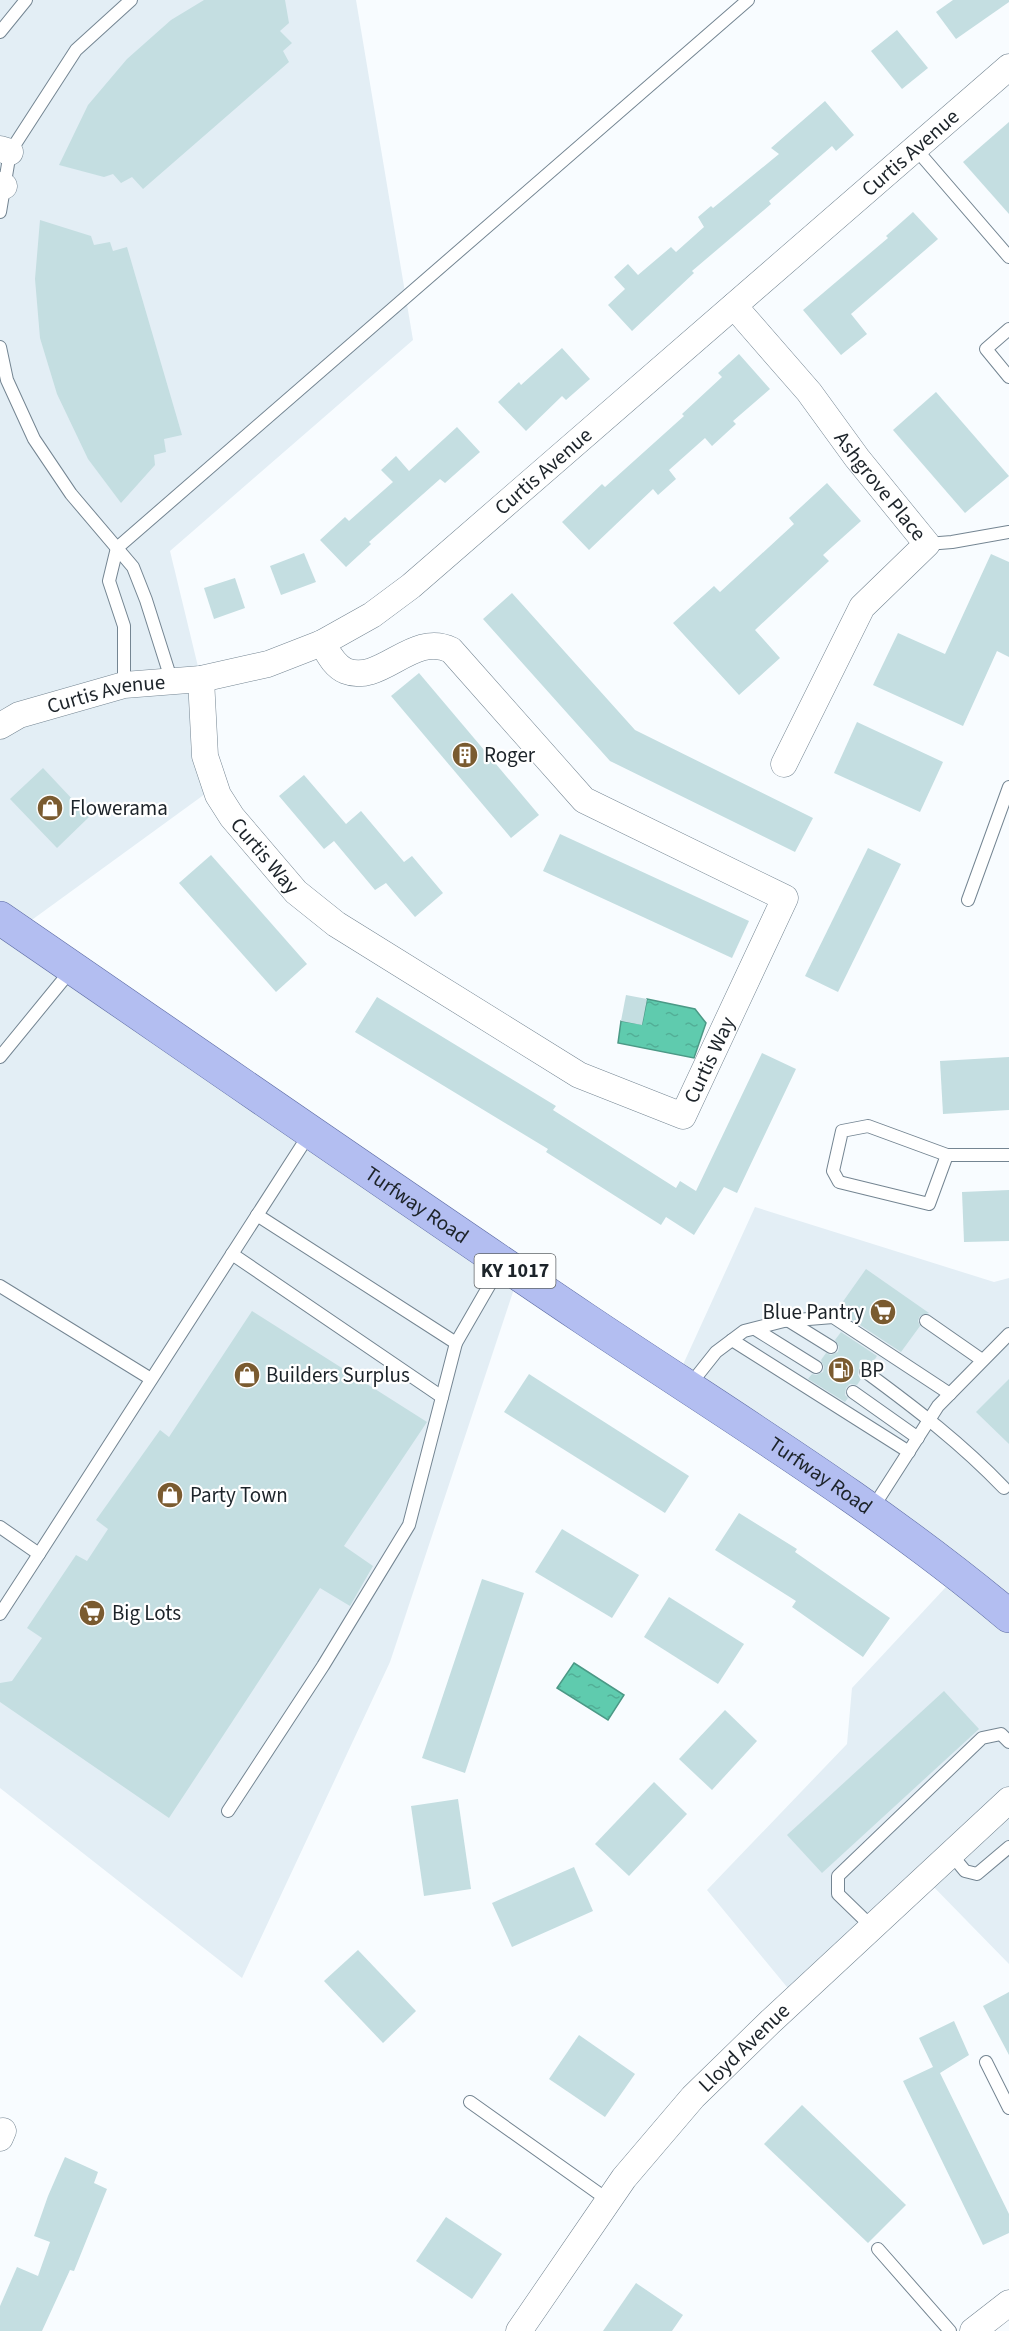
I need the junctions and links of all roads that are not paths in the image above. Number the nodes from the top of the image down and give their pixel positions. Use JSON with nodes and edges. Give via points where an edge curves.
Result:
{"nodes":[{"id":1,"x":26,"y":0,"type":"edge"},
{"id":2,"x":131,"y":0,"type":"edge"},
{"id":3,"x":748,"y":0,"type":"edge"},
{"id":4,"x":0,"y":32,"type":"edge"},
{"id":5,"x":1009,"y":67,"type":"edge"},
{"id":6,"x":915,"y":148,"type":"junction"},
{"id":7,"x":5,"y":150,"type":"edge"},
{"id":8,"x":2,"y":185,"type":"edge"},
{"id":9,"x":0,"y":212,"type":"edge"},
{"id":10,"x":1009,"y":257,"type":"edge"},
{"id":11,"x":734,"y":306,"type":"junction"},
{"id":12,"x":1009,"y":329,"type":"edge"},
{"id":13,"x":0,"y":347,"type":"edge"},
{"id":14,"x":1009,"y":377,"type":"edge"},
{"id":15,"x":1009,"y":532,"type":"edge"},
{"id":16,"x":927,"y":544,"type":"junction"},
{"id":17,"x":117,"y":548,"type":"junction"},
{"id":18,"x":322,"y":643,"type":"junction"},
{"id":19,"x":201,"y":679,"type":"junction"},
{"id":20,"x":172,"y":682,"type":"junction"},
{"id":21,"x":124,"y":685,"type":"junction"},
{"id":22,"x":0,"y":726,"type":"edge"},
{"id":23,"x":784,"y":764,"type":"dead end"},
{"id":24,"x":1009,"y":787,"type":"edge"},
{"id":25,"x":968,"y":900,"type":"dead end"},
{"id":26,"x":0,"y":918,"type":"edge"},
{"id":27,"x":73,"y":968,"type":"junction"},
{"id":28,"x":1,"y":1052,"type":"edge"},
{"id":29,"x":311,"y":1131,"type":"junction"},
{"id":30,"x":947,"y":1155,"type":"junction"},
{"id":31,"x":1009,"y":1155,"type":"edge"},
{"id":32,"x":257,"y":1215,"type":"junction"},
{"id":33,"x":232,"y":1254,"type":"junction"},
{"id":34,"x":502,"y":1262,"type":"junction"},
{"id":35,"x":0,"y":1286,"type":"edge"},
{"id":36,"x":789,"y":1321,"type":"junction"},
{"id":37,"x":926,"y":1321,"type":"dead end"},
{"id":38,"x":754,"y":1329,"type":"junction"},
{"id":39,"x":1009,"y":1334,"type":"edge"},
{"id":40,"x":732,"y":1340,"type":"junction"},
{"id":41,"x":456,"y":1343,"type":"junction"},
{"id":42,"x":831,"y":1347,"type":"dead end"},
{"id":43,"x":982,"y":1360,"type":"junction"},
{"id":44,"x":816,"y":1367,"type":"dead end"},
{"id":45,"x":866,"y":1372,"type":"dead end"},
{"id":46,"x":151,"y":1379,"type":"junction"},
{"id":47,"x":688,"y":1388,"type":"junction"},
{"id":48,"x":853,"y":1392,"type":"dead end"},
{"id":49,"x":950,"y":1394,"type":"junction"},
{"id":50,"x":442,"y":1397,"type":"junction"},
{"id":51,"x":930,"y":1419,"type":"junction"},
{"id":52,"x":918,"y":1438,"type":"junction"},
{"id":53,"x":909,"y":1452,"type":"junction"},
{"id":54,"x":1004,"y":1488,"type":"dead end"},
{"id":55,"x":871,"y":1510,"type":"junction"},
{"id":56,"x":0,"y":1527,"type":"edge"},
{"id":57,"x":39,"y":1554,"type":"junction"},
{"id":58,"x":0,"y":1614,"type":"edge"},
{"id":59,"x":1009,"y":1616,"type":"edge"},
{"id":60,"x":1009,"y":1742,"type":"edge"},
{"id":61,"x":1009,"y":1800,"type":"edge"},
{"id":62,"x":228,"y":1811,"type":"dead end"},
{"id":63,"x":1009,"y":1847,"type":"edge"},
{"id":64,"x":951,"y":1854,"type":"junction"},
{"id":65,"x":872,"y":1927,"type":"junction"},
{"id":66,"x":986,"y":2061,"type":"dead end"},
{"id":67,"x":470,"y":2102,"type":"dead end"},
{"id":68,"x":1009,"y":2109,"type":"edge"},
{"id":69,"x":608,"y":2200,"type":"junction"},
{"id":70,"x":878,"y":2249,"type":"dead end"},
{"id":71,"x":1009,"y":2304,"type":"edge"},
{"id":72,"x":519,"y":2331,"type":"edge"},
{"id":73,"x":950,"y":2331,"type":"edge"},
{"id":74,"x":973,"y":2331,"type":"edge"}],
"edges":[{"from":1,"to":4,"type":"lane"},
{"from":2,"to":7,"type":"lane","via":[[76,50]]},
{"from":3,"to":17,"type":"lane"},
{"from":5,"to":6,"type":"street","name":"Curtis Avenue"},
{"from":6,"to":10,"type":"lane"},
{"from":6,"to":11,"type":"street","name":"Curtis Avenue"},
{"from":7,"to":8,"type":"lane"},
{"from":8,"to":9,"type":"lane"},
{"from":11,"to":16,"type":"street","name":"Ashgrove Place","via":[[809,392]]},
{"from":11,"to":18,"type":"street","name":"Curtis Avenue","via":[[411,586],[372,615]]},
{"from":12,"to":14,"type":"lane","via":[[986,349]]},
{"from":13,"to":17,"type":"lane","via":[[7,380],[34,439],[71,494]]},
{"from":15,"to":16,"type":"lane"},
{"from":16,"to":23,"type":"street","name":"Ashgrove Place","via":[[862,607]]},
{"from":17,"to":20,"type":"lane","via":[[133,567]]},
{"from":17,"to":21,"type":"lane","via":[[109,581],[124,626]]},
{"from":18,"to":19,"type":"street","name":"Curtis Avenue","via":[[268,664]]},
{"from":18,"to":19,"type":"street","name":"Curtis Way","via":[[332,661],[346,671],[365,672],[420,647],[433,645],[451,650],[584,800],[785,898],[683,1116],[579,1075],[336,924],[296,892],[218,795],[205,756]]},
{"from":19,"to":20,"type":"street","name":"Curtis Avenue"},
{"from":20,"to":21,"type":"street","name":"Curtis Avenue"},
{"from":21,"to":22,"type":"street","name":"Curtis Avenue","via":[[19,715]]},
{"from":24,"to":25,"type":"lane"},
{"from":26,"to":27,"type":"main road","name":"Turfway Road","number":"KY 1017"},
{"from":27,"to":28,"type":"lane"},
{"from":27,"to":29,"type":"main road","name":"Turfway Road","number":"KY 1017"},
{"from":29,"to":32,"type":"lane"},
{"from":29,"to":34,"type":"main road","name":"Turfway Road","number":"KY 1017"},
{"from":30,"to":30,"type":"lane","via":[[868,1126],[842,1131],[833,1171],[839,1182],[929,1204]]},
{"from":30,"to":31,"type":"lane"},
{"from":32,"to":33,"type":"lane"},
{"from":32,"to":41,"type":"lane"},
{"from":33,"to":46,"type":"lane"},
{"from":33,"to":50,"type":"lane"},
{"from":34,"to":41,"type":"lane"},
{"from":34,"to":47,"type":"main road","name":"Turfway Road","number":"KY 1017"},
{"from":35,"to":46,"type":"lane"},
{"from":36,"to":38,"type":"lane"},
{"from":36,"to":42,"type":"lane"},
{"from":36,"to":49,"type":"lane","via":[[833,1317]]},
{"from":37,"to":43,"type":"lane"},
{"from":38,"to":40,"type":"lane"},
{"from":38,"to":44,"type":"lane"},
{"from":39,"to":43,"type":"lane"},
{"from":40,"to":47,"type":"lane","via":[[716,1352]]},
{"from":40,"to":53,"type":"lane"},
{"from":41,"to":50,"type":"lane"},
{"from":43,"to":49,"type":"lane"},
{"from":45,"to":51,"type":"lane"},
{"from":46,"to":57,"type":"lane"},
{"from":47,"to":55,"type":"main road","name":"Turfway Road","number":"KY 1017"},
{"from":48,"to":52,"type":"lane"},
{"from":49,"to":51,"type":"lane"},
{"from":50,"to":62,"type":"lane","via":[[409,1525]]},
{"from":51,"to":52,"type":"lane"},
{"from":51,"to":54,"type":"lane"},
{"from":52,"to":53,"type":"lane"},
{"from":53,"to":55,"type":"lane"},
{"from":55,"to":59,"type":"main road","name":"Turfway Road","number":"KY 1017"},
{"from":56,"to":57,"type":"lane"},
{"from":57,"to":58,"type":"lane"},
{"from":60,"to":65,"type":"lane","via":[[1001,1734],[982,1737],[838,1876],[838,1894]]},
{"from":61,"to":64,"type":"street","name":"Lloyd Avenue"},
{"from":63,"to":64,"type":"lane","via":[[977,1874],[965,1871]]},
{"from":64,"to":65,"type":"street","name":"Lloyd Avenue"},
{"from":65,"to":69,"type":"street","name":"Lloyd Avenue","via":[[693,2097]]},
{"from":66,"to":68,"type":"lane"},
{"from":67,"to":69,"type":"lane"},
{"from":69,"to":72,"type":"street","name":"Lloyd Avenue"},
{"from":70,"to":73,"type":"lane"},
{"from":71,"to":74,"type":"street"}]}
